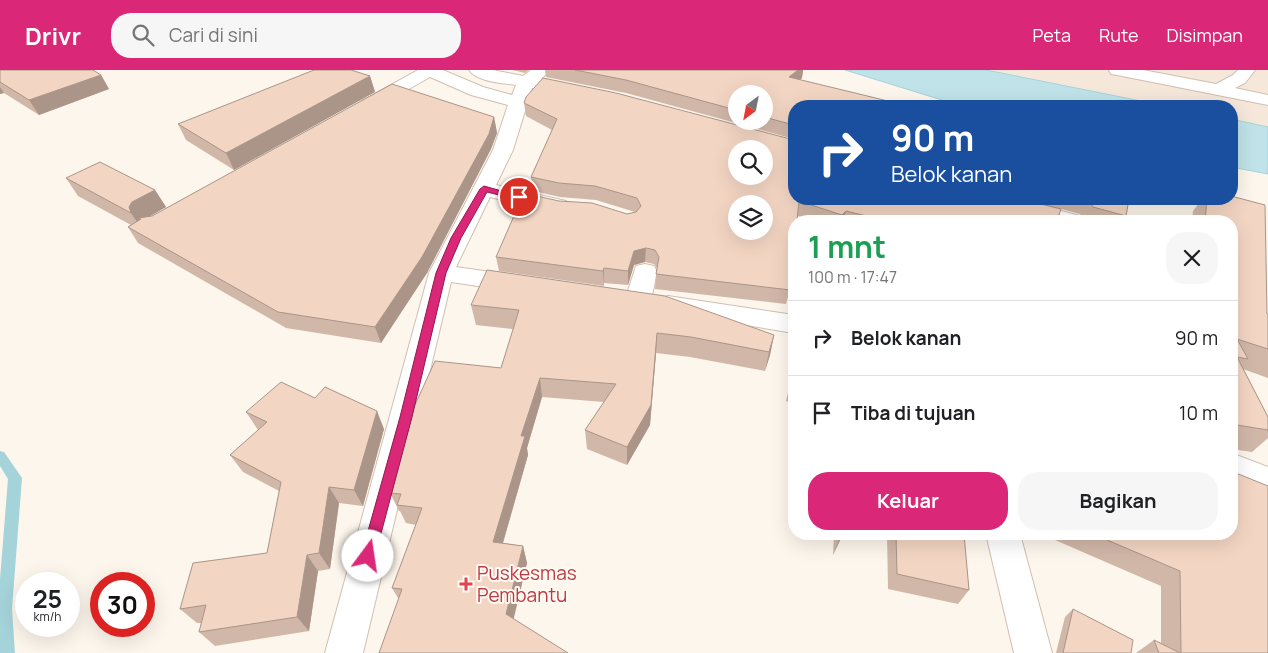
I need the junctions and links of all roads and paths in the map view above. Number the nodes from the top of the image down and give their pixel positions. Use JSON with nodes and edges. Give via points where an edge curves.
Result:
{"nodes":[{"id":1,"x":429,"y":70,"type":"edge"},
{"id":2,"x":477,"y":70,"type":"edge"},
{"id":3,"x":542,"y":70,"type":"edge"},
{"id":4,"x":1117,"y":70,"type":"edge"},
{"id":5,"x":1247,"y":70,"type":"edge"},
{"id":6,"x":557,"y":86,"type":"edge"},
{"id":7,"x":1220,"y":90,"type":"junction"},
{"id":8,"x":522,"y":92,"type":"junction"},
{"id":9,"x":1268,"y":100,"type":"edge"},
{"id":10,"x":353,"y":114,"type":"edge"},
{"id":11,"x":484,"y":189,"type":"junction"},
{"id":12,"x":1015,"y":205,"type":"edge"},
{"id":13,"x":578,"y":209,"type":"edge"},
{"id":14,"x":1050,"y":215,"type":"edge"},
{"id":15,"x":645,"y":272,"type":"dead end"},
{"id":16,"x":441,"y":273,"type":"junction"},
{"id":17,"x":539,"y":287,"type":"edge"},
{"id":18,"x":788,"y":323,"type":"edge"},
{"id":19,"x":1238,"y":469,"type":"edge"},
{"id":20,"x":1268,"y":481,"type":"edge"},
{"id":21,"x":1005,"y":540,"type":"edge"},
{"id":22,"x":344,"y":653,"type":"edge"},
{"id":23,"x":1033,"y":653,"type":"edge"}],
"edges":[{"from":1,"to":8,"type":"street","via":[[477,91]]},
{"from":1,"to":10,"type":"street"},
{"from":2,"to":8,"type":"street"},
{"from":3,"to":8,"type":"street"},
{"from":4,"to":7,"type":"street"},
{"from":5,"to":7,"type":"street","via":[[1240,79]]},
{"from":6,"to":8,"type":"street"},
{"from":7,"to":9,"type":"street"},
{"from":8,"to":11,"type":"street","via":[[504,148]]},
{"from":11,"to":13,"type":"street"},
{"from":11,"to":16,"type":"street","via":[[456,238]]},
{"from":12,"to":14,"type":"street"},
{"from":15,"to":18,"type":"street","via":[[628,299]]},
{"from":16,"to":17,"type":"street"},
{"from":16,"to":22,"type":"street"},
{"from":19,"to":20,"type":"street"},
{"from":21,"to":23,"type":"street"}]}
